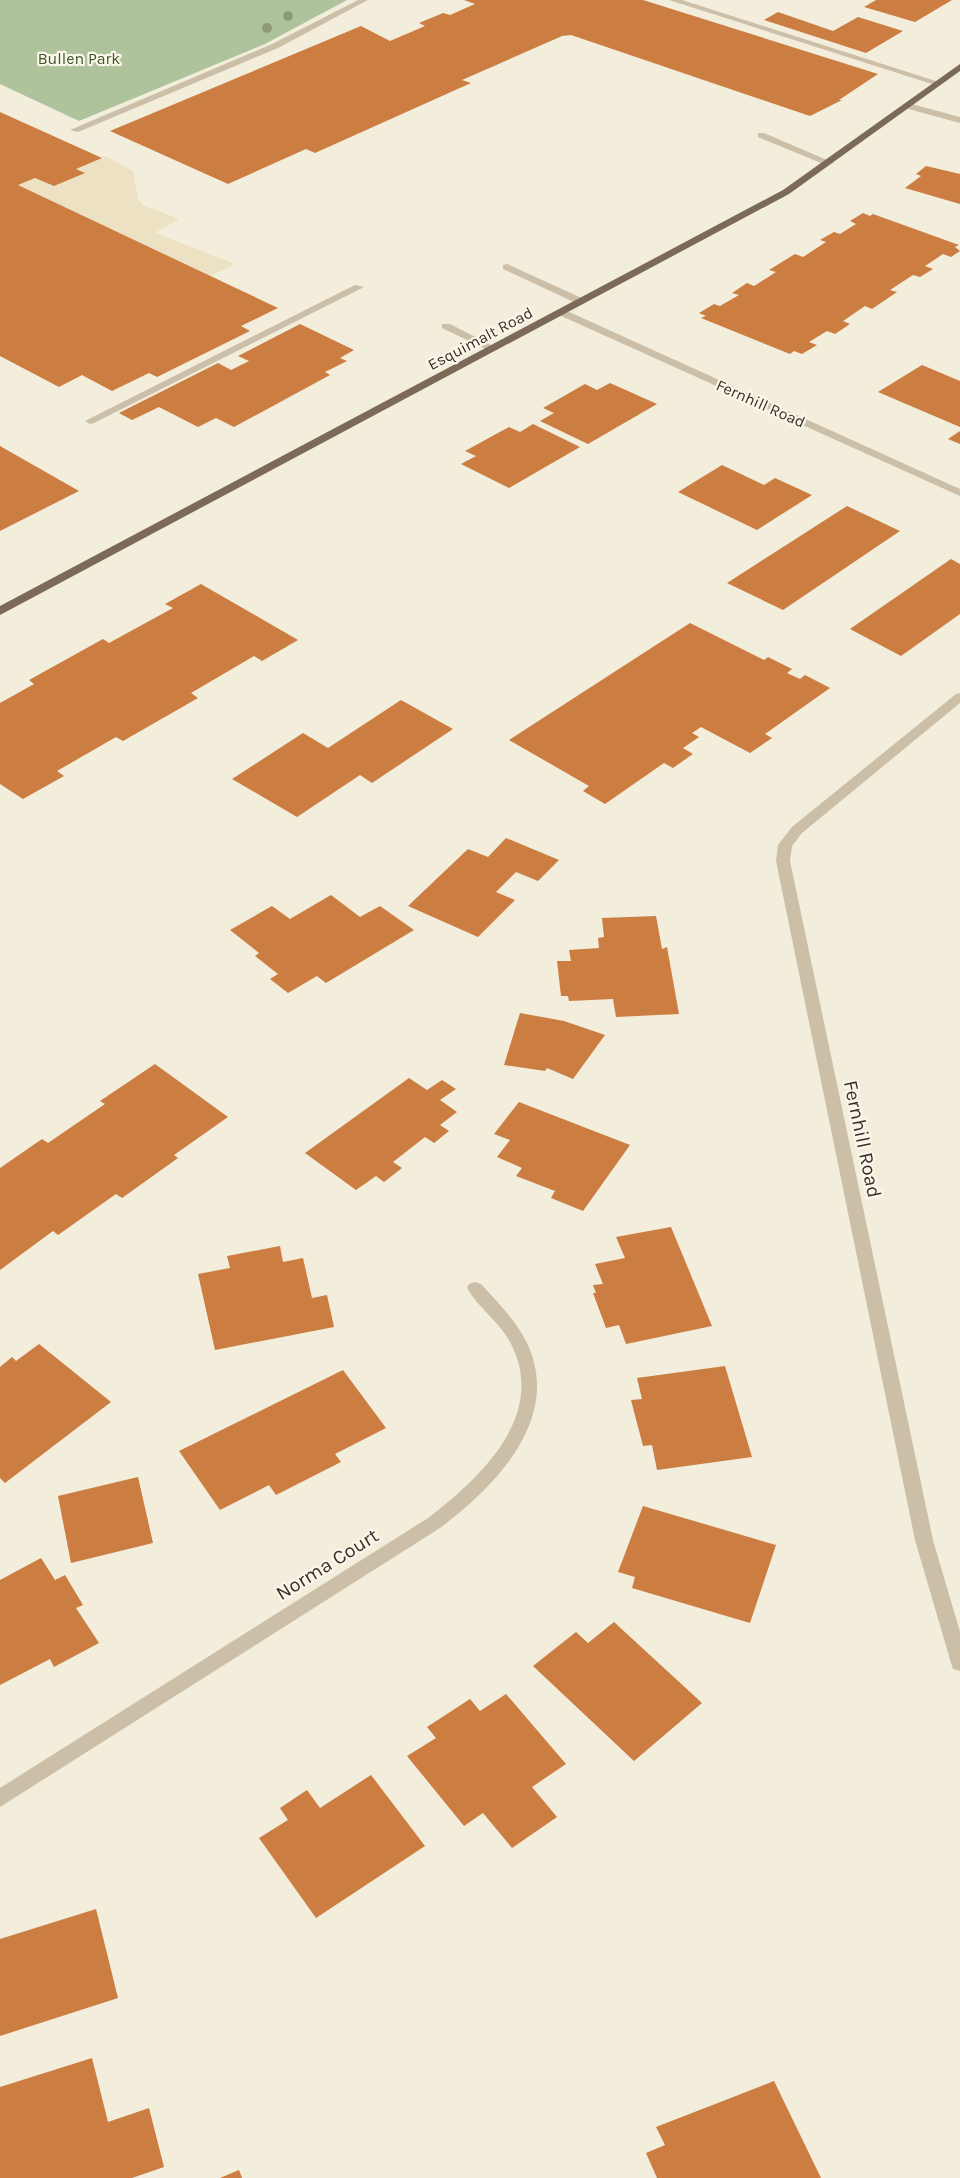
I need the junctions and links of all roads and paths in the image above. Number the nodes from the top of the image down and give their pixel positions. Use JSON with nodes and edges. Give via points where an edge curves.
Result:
{"nodes":[{"id":1,"x":364,"y":0,"type":"edge"},
{"id":2,"x":674,"y":0,"type":"edge"},
{"id":3,"x":960,"y":68,"type":"edge"},
{"id":4,"x":938,"y":83,"type":"junction"},
{"id":5,"x":908,"y":106,"type":"junction"},
{"id":6,"x":960,"y":120,"type":"edge"},
{"id":7,"x":75,"y":130,"type":"dead end"},
{"id":8,"x":761,"y":135,"type":"dead end"},
{"id":9,"x":829,"y":163,"type":"junction"},
{"id":10,"x":507,"y":267,"type":"dead end"},
{"id":11,"x":359,"y":287,"type":"dead end"},
{"id":12,"x":582,"y":302,"type":"junction"},
{"id":13,"x":563,"y":313,"type":"junction"},
{"id":14,"x":446,"y":326,"type":"dead end"},
{"id":15,"x":494,"y":349,"type":"junction"},
{"id":16,"x":90,"y":420,"type":"dead end"},
{"id":17,"x":960,"y":493,"type":"edge"},
{"id":18,"x":0,"y":611,"type":"edge"},
{"id":19,"x":960,"y":697,"type":"edge"},
{"id":20,"x":475,"y":1288,"type":"dead end"},
{"id":21,"x":960,"y":1663,"type":"edge"},
{"id":22,"x":0,"y":1798,"type":"edge"}],
"edges":[{"from":1,"to":7,"type":"street","via":[[274,46]]},
{"from":2,"to":4,"type":"street"},
{"from":3,"to":4,"type":"main road","name":"Esquimalt Road"},
{"from":4,"to":5,"type":"main road","name":"Esquimalt Road"},
{"from":5,"to":6,"type":"street"},
{"from":5,"to":9,"type":"main road","name":"Esquimalt Road"},
{"from":8,"to":9,"type":"street"},
{"from":9,"to":12,"type":"main road","name":"Esquimalt Road","via":[[786,192]]},
{"from":10,"to":12,"type":"street"},
{"from":11,"to":16,"type":"street"},
{"from":12,"to":13,"type":"main road","name":"Esquimalt Road"},
{"from":13,"to":15,"type":"main road","name":"Esquimalt Road"},
{"from":13,"to":17,"type":"street","name":"Fernhill Road"},
{"from":14,"to":15,"type":"street"},
{"from":15,"to":18,"type":"main road","name":"Esquimalt Road"},
{"from":19,"to":21,"type":"street","name":"Fernhill Road","via":[[796,830],[785,844],[783,861],[924,1540]]},
{"from":20,"to":22,"type":"street","name":"Norma Court","via":[[521,1348],[529,1374],[530,1401],[522,1427],[487,1480],[434,1523]]}]}
